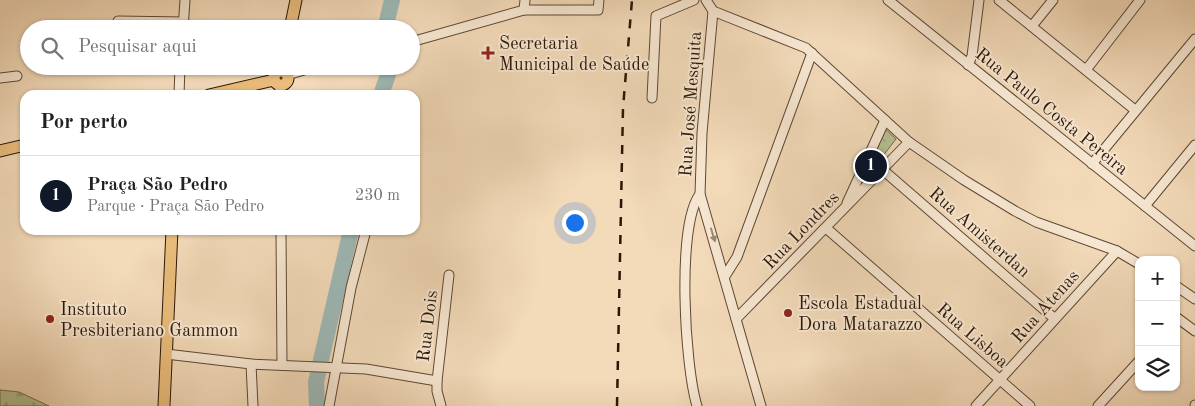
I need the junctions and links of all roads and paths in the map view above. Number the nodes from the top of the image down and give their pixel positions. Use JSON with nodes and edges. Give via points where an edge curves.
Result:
{"nodes":[{"id":1,"x":185,"y":0,"type":"edge"},
{"id":2,"x":296,"y":0,"type":"edge"},
{"id":3,"x":525,"y":0,"type":"edge"},
{"id":4,"x":599,"y":0,"type":"edge"},
{"id":5,"x":694,"y":0,"type":"edge"},
{"id":6,"x":706,"y":0,"type":"edge"},
{"id":7,"x":888,"y":0,"type":"edge"},
{"id":8,"x":980,"y":0,"type":"edge"},
{"id":9,"x":999,"y":0,"type":"edge"},
{"id":10,"x":1052,"y":0,"type":"edge"},
{"id":11,"x":1140,"y":0,"type":"edge"},
{"id":12,"x":524,"y":10,"type":"junction"},
{"id":13,"x":713,"y":11,"type":"junction"},
{"id":14,"x":183,"y":20,"type":"edge"},
{"id":15,"x":292,"y":20,"type":"edge"},
{"id":16,"x":1032,"y":26,"type":"junction"},
{"id":17,"x":420,"y":39,"type":"edge"},
{"id":18,"x":1195,"y":39,"type":"edge"},
{"id":19,"x":812,"y":53,"type":"junction"},
{"id":20,"x":968,"y":65,"type":"junction"},
{"id":21,"x":1086,"y":70,"type":"junction"},
{"id":22,"x":179,"y":75,"type":"edge"},
{"id":23,"x":17,"y":76,"type":"dead end"},
{"id":24,"x":0,"y":78,"type":"edge"},
{"id":25,"x":281,"y":79,"type":"edge"},
{"id":26,"x":178,"y":90,"type":"edge"},
{"id":27,"x":232,"y":90,"type":"edge"},
{"id":28,"x":652,"y":98,"type":"dead end"},
{"id":29,"x":1135,"y":110,"type":"junction"},
{"id":30,"x":885,"y":120,"type":"junction"},
{"id":31,"x":909,"y":142,"type":"junction"},
{"id":32,"x":1195,"y":144,"type":"edge"},
{"id":33,"x":20,"y":146,"type":"edge"},
{"id":34,"x":0,"y":152,"type":"edge"},
{"id":35,"x":1092,"y":164,"type":"junction"},
{"id":36,"x":883,"y":170,"type":"junction"},
{"id":37,"x":700,"y":194,"type":"junction"},
{"id":38,"x":1145,"y":206,"type":"junction"},
{"id":39,"x":845,"y":208,"type":"junction"},
{"id":40,"x":826,"y":228,"type":"junction"},
{"id":41,"x":172,"y":235,"type":"edge"},
{"id":42,"x":281,"y":235,"type":"edge"},
{"id":43,"x":365,"y":235,"type":"edge"},
{"id":44,"x":1195,"y":246,"type":"edge"},
{"id":45,"x":1117,"y":251,"type":"junction"},
{"id":46,"x":1135,"y":262,"type":"edge"},
{"id":47,"x":449,"y":274,"type":"dead end"},
{"id":48,"x":725,"y":276,"type":"junction"},
{"id":49,"x":1180,"y":289,"type":"edge"},
{"id":50,"x":1195,"y":299,"type":"edge"},
{"id":51,"x":736,"y":319,"type":"junction"},
{"id":52,"x":1055,"y":319,"type":"junction"},
{"id":53,"x":1180,"y":321,"type":"edge"},
{"id":54,"x":1195,"y":331,"type":"edge"},
{"id":55,"x":166,"y":354,"type":"junction"},
{"id":56,"x":251,"y":364,"type":"junction"},
{"id":57,"x":282,"y":365,"type":"junction"},
{"id":58,"x":1135,"y":365,"type":"edge"},
{"id":59,"x":334,"y":366,"type":"junction"},
{"id":60,"x":1000,"y":380,"type":"junction"},
{"id":61,"x":437,"y":381,"type":"junction"},
{"id":62,"x":164,"y":406,"type":"edge"},
{"id":63,"x":253,"y":406,"type":"edge"},
{"id":64,"x":329,"y":406,"type":"edge"},
{"id":65,"x":441,"y":406,"type":"edge"},
{"id":66,"x":697,"y":406,"type":"edge"},
{"id":67,"x":761,"y":406,"type":"edge"},
{"id":68,"x":976,"y":406,"type":"edge"},
{"id":69,"x":1030,"y":406,"type":"edge"},
{"id":70,"x":1098,"y":406,"type":"edge"}],
"edges":[{"from":1,"to":14,"type":"street"},
{"from":2,"to":15,"type":"main road"},
{"from":3,"to":12,"type":"street"},
{"from":4,"to":12,"type":"street","via":[[598,10]]},
{"from":5,"to":28,"type":"street","via":[[656,16]]},
{"from":6,"to":13,"type":"street"},
{"from":7,"to":20,"type":"street","name":"Rua Paulo Costa Pereira"},
{"from":8,"to":20,"type":"street"},
{"from":9,"to":16,"type":"street"},
{"from":10,"to":16,"type":"street"},
{"from":11,"to":21,"type":"street"},
{"from":12,"to":17,"type":"street"},
{"from":13,"to":19,"type":"street","via":[[798,43]]},
{"from":13,"to":37,"type":"street","name":"Rua José Mesquita"},
{"from":16,"to":21,"type":"street"},
{"from":18,"to":29,"type":"street"},
{"from":19,"to":30,"type":"street"},
{"from":19,"to":48,"type":"street","via":[[738,256]]},
{"from":20,"to":35,"type":"street","name":"Rua Paulo Costa Pereira"},
{"from":21,"to":29,"type":"street"},
{"from":22,"to":26,"type":"street"},
{"from":23,"to":24,"type":"street"},
{"from":25,"to":27,"type":"main road"},
{"from":29,"to":35,"type":"street"},
{"from":30,"to":31,"type":"street"},
{"from":30,"to":39,"type":"street"},
{"from":31,"to":36,"type":"street","name":"Rua Londres"},
{"from":31,"to":45,"type":"street","via":[[1015,211],[1036,222]]},
{"from":32,"to":38,"type":"street"},
{"from":33,"to":34,"type":"main road"},
{"from":35,"to":38,"type":"street","name":"Rua Paulo Costa Pereira"},
{"from":36,"to":39,"type":"street","name":"Rua Londres"},
{"from":36,"to":52,"type":"street","name":"Rua Amisterdan"},
{"from":37,"to":48,"type":"street","one_way":true},
{"from":37,"to":66,"type":"street","name":"Rua José Mesquita","via":[[690,217],[685,273],[685,332],[691,387]]},
{"from":38,"to":44,"type":"street","name":"Rua Paulo Costa Pereira"},
{"from":39,"to":40,"type":"street","name":"Rua Londres"},
{"from":40,"to":51,"type":"street","name":"Rua Londres"},
{"from":40,"to":60,"type":"street","name":"Rua Lisboa"},
{"from":41,"to":55,"type":"main road"},
{"from":42,"to":57,"type":"street"},
{"from":43,"to":59,"type":"street"},
{"from":45,"to":46,"type":"street"},
{"from":45,"to":52,"type":"street","name":"Rua Atenas"},
{"from":47,"to":61,"type":"street","name":"Rua Dois"},
{"from":48,"to":51,"type":"street"},
{"from":49,"to":50,"type":"street"},
{"from":51,"to":67,"type":"street"},
{"from":52,"to":60,"type":"street","name":"Rua Atenas"},
{"from":53,"to":54,"type":"street"},
{"from":55,"to":56,"type":"street"},
{"from":55,"to":62,"type":"main road"},
{"from":56,"to":57,"type":"street"},
{"from":56,"to":63,"type":"street"},
{"from":57,"to":59,"type":"street"},
{"from":58,"to":70,"type":"street"},
{"from":59,"to":61,"type":"street"},
{"from":59,"to":64,"type":"street"},
{"from":60,"to":68,"type":"street","name":"Rua Atenas"},
{"from":60,"to":69,"type":"street","name":"Rua Lisboa"},
{"from":61,"to":65,"type":"street","name":"Rua Dois"}]}
